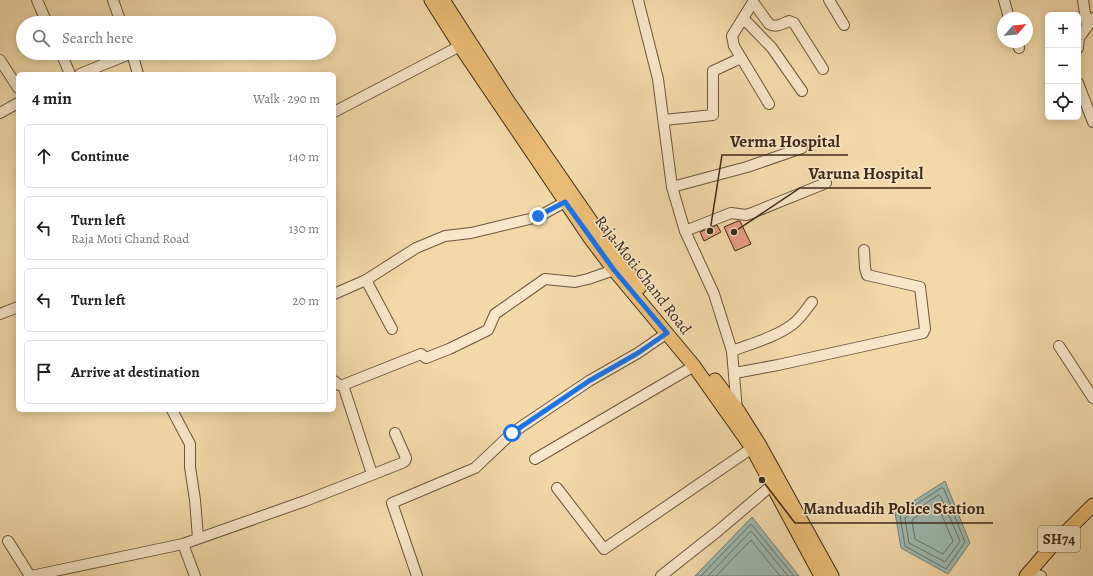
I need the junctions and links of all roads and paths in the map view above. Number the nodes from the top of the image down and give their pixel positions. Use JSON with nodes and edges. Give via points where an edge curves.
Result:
{"nodes":[{"id":1,"x":37,"y":0,"type":"edge"},
{"id":2,"x":114,"y":0,"type":"edge"},
{"id":3,"x":431,"y":0,"type":"edge"},
{"id":4,"x":443,"y":0,"type":"edge"},
{"id":5,"x":638,"y":0,"type":"edge"},
{"id":6,"x":829,"y":0,"type":"edge"},
{"id":7,"x":1004,"y":0,"type":"edge"},
{"id":8,"x":1083,"y":0,"type":"edge"},
{"id":9,"x":753,"y":1,"type":"edge"},
{"id":10,"x":1007,"y":12,"type":"edge"},
{"id":11,"x":45,"y":16,"type":"edge"},
{"id":12,"x":119,"y":16,"type":"edge"},
{"id":13,"x":743,"y":18,"type":"junction"},
{"id":14,"x":1093,"y":18,"type":"edge"},
{"id":15,"x":844,"y":25,"type":"dead end"},
{"id":16,"x":1087,"y":27,"type":"junction"},
{"id":17,"x":1081,"y":35,"type":"edge"},
{"id":18,"x":460,"y":46,"type":"junction"},
{"id":19,"x":741,"y":58,"type":"junction"},
{"id":20,"x":0,"y":60,"type":"edge"},
{"id":21,"x":64,"y":60,"type":"edge"},
{"id":22,"x":115,"y":60,"type":"edge"},
{"id":23,"x":134,"y":60,"type":"edge"},
{"id":24,"x":823,"y":69,"type":"dead end"},
{"id":25,"x":69,"y":72,"type":"edge"},
{"id":26,"x":85,"y":72,"type":"edge"},
{"id":27,"x":137,"y":72,"type":"edge"},
{"id":28,"x":1078,"y":84,"type":"edge"},
{"id":29,"x":16,"y":85,"type":"edge"},
{"id":30,"x":802,"y":91,"type":"dead end"},
{"id":31,"x":16,"y":104,"type":"edge"},
{"id":32,"x":769,"y":104,"type":"dead end"},
{"id":33,"x":336,"y":111,"type":"edge"},
{"id":34,"x":0,"y":113,"type":"edge"},
{"id":35,"x":664,"y":120,"type":"junction"},
{"id":36,"x":1093,"y":122,"type":"edge"},
{"id":37,"x":802,"y":148,"type":"dead end"},
{"id":38,"x":826,"y":183,"type":"dead end"},
{"id":39,"x":672,"y":187,"type":"junction"},
{"id":40,"x":565,"y":202,"type":"junction"},
{"id":41,"x":685,"y":231,"type":"junction"},
{"id":42,"x":864,"y":250,"type":"dead end"},
{"id":43,"x":614,"y":270,"type":"junction"},
{"id":44,"x":366,"y":280,"type":"junction"},
{"id":45,"x":336,"y":293,"type":"edge"},
{"id":46,"x":812,"y":302,"type":"dead end"},
{"id":47,"x":16,"y":308,"type":"edge"},
{"id":48,"x":0,"y":314,"type":"edge"},
{"id":49,"x":392,"y":329,"type":"dead end"},
{"id":50,"x":667,"y":333,"type":"junction"},
{"id":51,"x":1058,"y":346,"type":"dead end"},
{"id":52,"x":732,"y":351,"type":"junction"},
{"id":53,"x":694,"y":366,"type":"junction"},
{"id":54,"x":735,"y":372,"type":"junction"},
{"id":55,"x":338,"y":383,"type":"edge"},
{"id":56,"x":1093,"y":398,"type":"edge"},
{"id":57,"x":173,"y":412,"type":"edge"},
{"id":58,"x":736,"y":416,"type":"junction"},
{"id":59,"x":395,"y":433,"type":"dead end"},
{"id":60,"x":752,"y":448,"type":"junction"},
{"id":61,"x":535,"y":459,"type":"dead end"},
{"id":62,"x":372,"y":474,"type":"junction"},
{"id":63,"x":772,"y":485,"type":"junction"},
{"id":64,"x":557,"y":488,"type":"dead end"},
{"id":65,"x":1093,"y":505,"type":"edge"},
{"id":66,"x":1093,"y":517,"type":"edge"},
{"id":67,"x":198,"y":538,"type":"junction"},
{"id":68,"x":8,"y":541,"type":"dead end"},
{"id":69,"x":183,"y":544,"type":"junction"},
{"id":70,"x":53,"y":573,"type":"edge"},
{"id":71,"x":31,"y":576,"type":"edge"},
{"id":72,"x":194,"y":576,"type":"edge"},
{"id":73,"x":417,"y":576,"type":"edge"},
{"id":74,"x":661,"y":576,"type":"edge"},
{"id":75,"x":821,"y":576,"type":"edge"},
{"id":76,"x":832,"y":576,"type":"edge"},
{"id":77,"x":1035,"y":576,"type":"edge"}],
"edges":[{"from":1,"to":11,"type":"street"},
{"from":2,"to":12,"type":"street"},
{"from":3,"to":18,"type":"main road","name":"Raja Moti Chand Road"},
{"from":4,"to":58,"type":"main road","via":[[508,101],[602,237],[632,278],[684,340]]},
{"from":5,"to":35,"type":"street","via":[[658,79]]},
{"from":6,"to":15,"type":"street"},
{"from":7,"to":10,"type":"street"},
{"from":8,"to":16,"type":"street"},
{"from":9,"to":13,"type":"street"},
{"from":9,"to":24,"type":"street","via":[[772,26],[789,21],[794,23]]},
{"from":13,"to":19,"type":"street","via":[[732,36]]},
{"from":13,"to":30,"type":"street","via":[[772,48]]},
{"from":14,"to":16,"type":"street"},
{"from":16,"to":17,"type":"street"},
{"from":18,"to":33,"type":"street"},
{"from":18,"to":40,"type":"main road","name":"Raja Moti Chand Road"},
{"from":19,"to":32,"type":"street"},
{"from":19,"to":35,"type":"street","via":[[713,71],[713,115]]},
{"from":20,"to":29,"type":"street"},
{"from":21,"to":25,"type":"street"},
{"from":22,"to":26,"type":"street"},
{"from":23,"to":27,"type":"street"},
{"from":28,"to":36,"type":"street"},
{"from":31,"to":34,"type":"street"},
{"from":35,"to":39,"type":"street"},
{"from":37,"to":39,"type":"street","via":[[747,167]]},
{"from":38,"to":41,"type":"street","via":[[752,213],[731,213]]},
{"from":39,"to":41,"type":"street"},
{"from":40,"to":43,"type":"main road","name":"Raja Moti Chand Road"},
{"from":40,"to":44,"type":"street","via":[[538,216],[471,233],[445,236],[416,248]]},
{"from":41,"to":52,"type":"street","via":[[714,294]]},
{"from":42,"to":54,"type":"street","via":[[867,275],[920,287],[924,331],[920,334],[778,365]]},
{"from":43,"to":50,"type":"main road","name":"Raja Moti Chand Road"},
{"from":43,"to":55,"type":"street","via":[[575,282],[545,279],[495,314],[488,330],[426,358],[421,354]]},
{"from":44,"to":45,"type":"street"},
{"from":44,"to":49,"type":"street"},
{"from":46,"to":52,"type":"street","via":[[793,324],[772,336]]},
{"from":47,"to":48,"type":"street"},
{"from":50,"to":53,"type":"main road","name":"Raja Moti Chand Road"},
{"from":50,"to":73,"type":"street","via":[[512,433],[476,468],[392,503]]},
{"from":51,"to":56,"type":"street"},
{"from":52,"to":54,"type":"street"},
{"from":53,"to":58,"type":"main road","name":"Raja Moti Chand Road"},
{"from":53,"to":61,"type":"street"},
{"from":54,"to":58,"type":"street"},
{"from":55,"to":62,"type":"street"},
{"from":57,"to":67,"type":"street","via":[[190,444]]},
{"from":58,"to":60,"type":"main road","name":"Raja Moti Chand Road"},
{"from":58,"to":76,"type":"main road","via":[[775,472]]},
{"from":59,"to":62,"type":"street","via":[[405,461]]},
{"from":60,"to":63,"type":"main road","name":"Raja Moti Chand Road"},
{"from":60,"to":64,"type":"street","via":[[604,549]]},
{"from":62,"to":67,"type":"street","via":[[305,501]]},
{"from":63,"to":74,"type":"street"},
{"from":63,"to":75,"type":"main road","name":"Raja Moti Chand Road"},
{"from":65,"to":77,"type":"main road","number":"SH74","via":[[1051,547]]},
{"from":66,"to":77,"type":"main road","number":"SH74"},
{"from":67,"to":69,"type":"street"},
{"from":68,"to":71,"type":"street"},
{"from":69,"to":70,"type":"street"},
{"from":69,"to":72,"type":"street"},
{"from":70,"to":71,"type":"street"}]}
